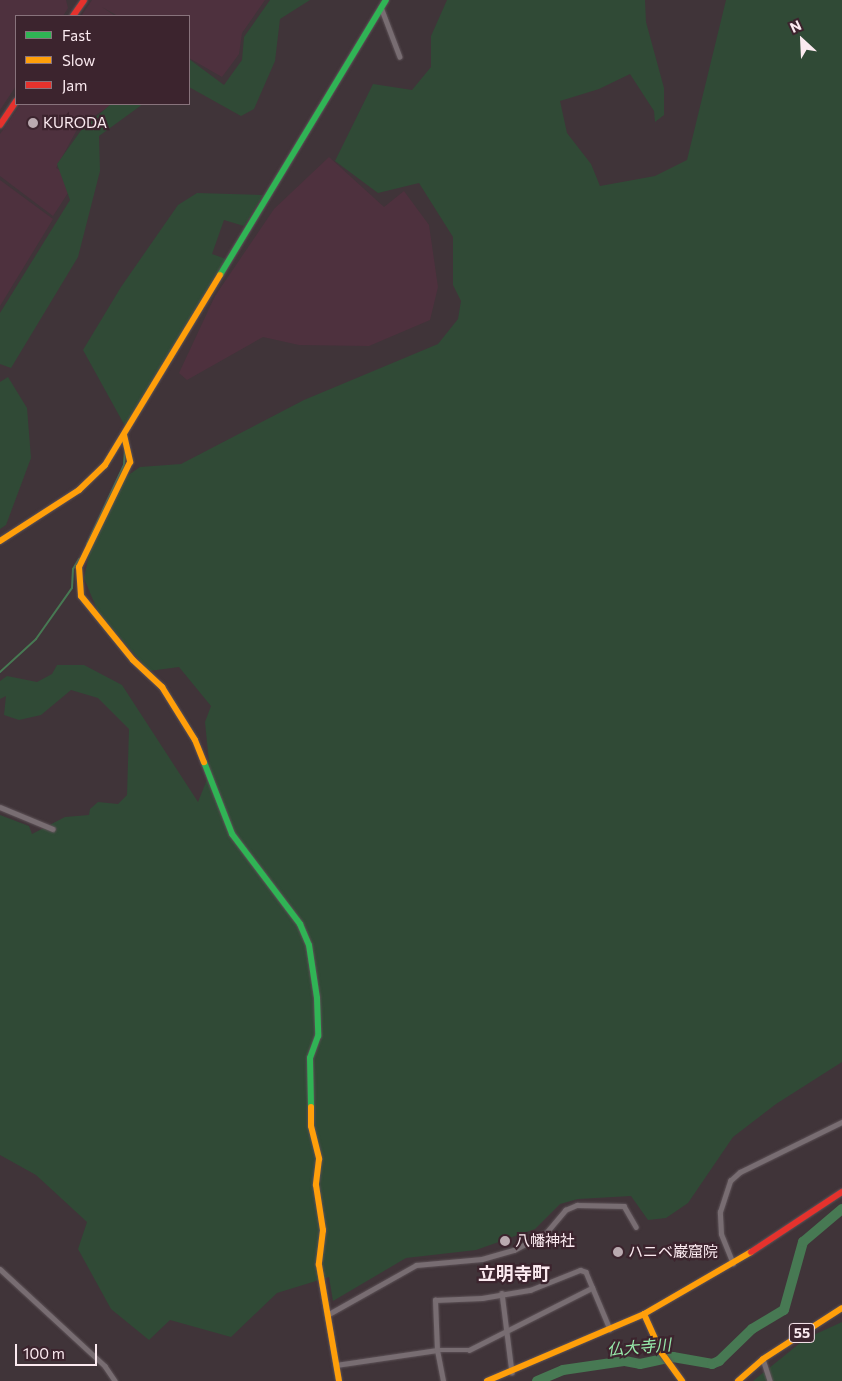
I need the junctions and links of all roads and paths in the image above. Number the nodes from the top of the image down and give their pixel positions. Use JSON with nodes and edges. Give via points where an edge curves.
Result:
{"nodes":[{"id":1,"x":84,"y":0,"type":"edge"},
{"id":2,"x":386,"y":0,"type":"edge"},
{"id":3,"x":381,"y":7,"type":"junction"},
{"id":4,"x":74,"y":15,"type":"edge"},
{"id":5,"x":400,"y":57,"type":"dead end"},
{"id":6,"x":15,"y":102,"type":"edge"},
{"id":7,"x":0,"y":125,"type":"edge"},
{"id":8,"x":124,"y":435,"type":"junction"},
{"id":9,"x":0,"y":541,"type":"edge"},
{"id":10,"x":0,"y":807,"type":"edge"},
{"id":11,"x":53,"y":829,"type":"dead end"},
{"id":12,"x":842,"y":1122,"type":"edge"},
{"id":13,"x":842,"y":1192,"type":"edge"},
{"id":14,"x":636,"y":1227,"type":"dead end"},
{"id":15,"x":732,"y":1264,"type":"junction"},
{"id":16,"x":0,"y":1269,"type":"edge"},
{"id":17,"x":592,"y":1288,"type":"junction"},
{"id":18,"x":502,"y":1294,"type":"junction"},
{"id":19,"x":842,"y":1308,"type":"edge"},
{"id":20,"x":644,"y":1314,"type":"junction"},
{"id":21,"x":326,"y":1316,"type":"junction"},
{"id":22,"x":610,"y":1328,"type":"junction"},
{"id":23,"x":508,"y":1332,"type":"junction"},
{"id":24,"x":437,"y":1350,"type":"junction"},
{"id":25,"x":763,"y":1359,"type":"junction"},
{"id":26,"x":336,"y":1365,"type":"junction"},
{"id":27,"x":512,"y":1372,"type":"junction"},
{"id":28,"x":115,"y":1381,"type":"edge"},
{"id":29,"x":339,"y":1381,"type":"edge"},
{"id":30,"x":443,"y":1381,"type":"edge"},
{"id":31,"x":487,"y":1381,"type":"edge"},
{"id":32,"x":682,"y":1381,"type":"edge"},
{"id":33,"x":738,"y":1381,"type":"edge"},
{"id":34,"x":770,"y":1381,"type":"edge"}],
"edges":[{"from":1,"to":4,"type":"street"},
{"from":2,"to":3,"type":"street"},
{"from":3,"to":5,"type":"street"},
{"from":3,"to":8,"type":"street"},
{"from":6,"to":7,"type":"street"},
{"from":8,"to":9,"type":"street","via":[[105,465],[83,487]]},
{"from":8,"to":21,"type":"street","via":[[130,462],[79,568],[81,596],[133,660],[162,687],[195,740],[232,834],[300,924],[309,945],[314,968],[318,1036],[310,1058],[311,1126],[319,1159],[316,1185],[323,1241],[319,1265]]},
{"from":10,"to":11,"type":"street"},
{"from":12,"to":15,"type":"street","via":[[740,1172],[730,1181],[722,1199],[721,1234]]},
{"from":13,"to":15,"type":"street"},
{"from":14,"to":21,"type":"street","via":[[624,1206],[577,1205],[565,1210],[546,1233],[514,1250],[482,1259],[416,1265]]},
{"from":15,"to":20,"type":"street"},
{"from":16,"to":28,"type":"street","via":[[105,1366]]},
{"from":17,"to":18,"type":"street","via":[[586,1272],[580,1270],[530,1290]]},
{"from":17,"to":22,"type":"street"},
{"from":17,"to":23,"type":"street"},
{"from":18,"to":23,"type":"street"},
{"from":18,"to":24,"type":"street","via":[[435,1300]]},
{"from":19,"to":25,"type":"street","number":"55"},
{"from":20,"to":22,"type":"street"},
{"from":20,"to":32,"type":"street","via":[[662,1352]]},
{"from":21,"to":26,"type":"street"},
{"from":22,"to":27,"type":"street"},
{"from":23,"to":24,"type":"street","via":[[469,1350]]},
{"from":23,"to":27,"type":"street"},
{"from":24,"to":26,"type":"street"},
{"from":24,"to":30,"type":"street"},
{"from":25,"to":33,"type":"street","number":"55"},
{"from":25,"to":34,"type":"street"},
{"from":26,"to":29,"type":"street"},
{"from":27,"to":31,"type":"street"}]}
